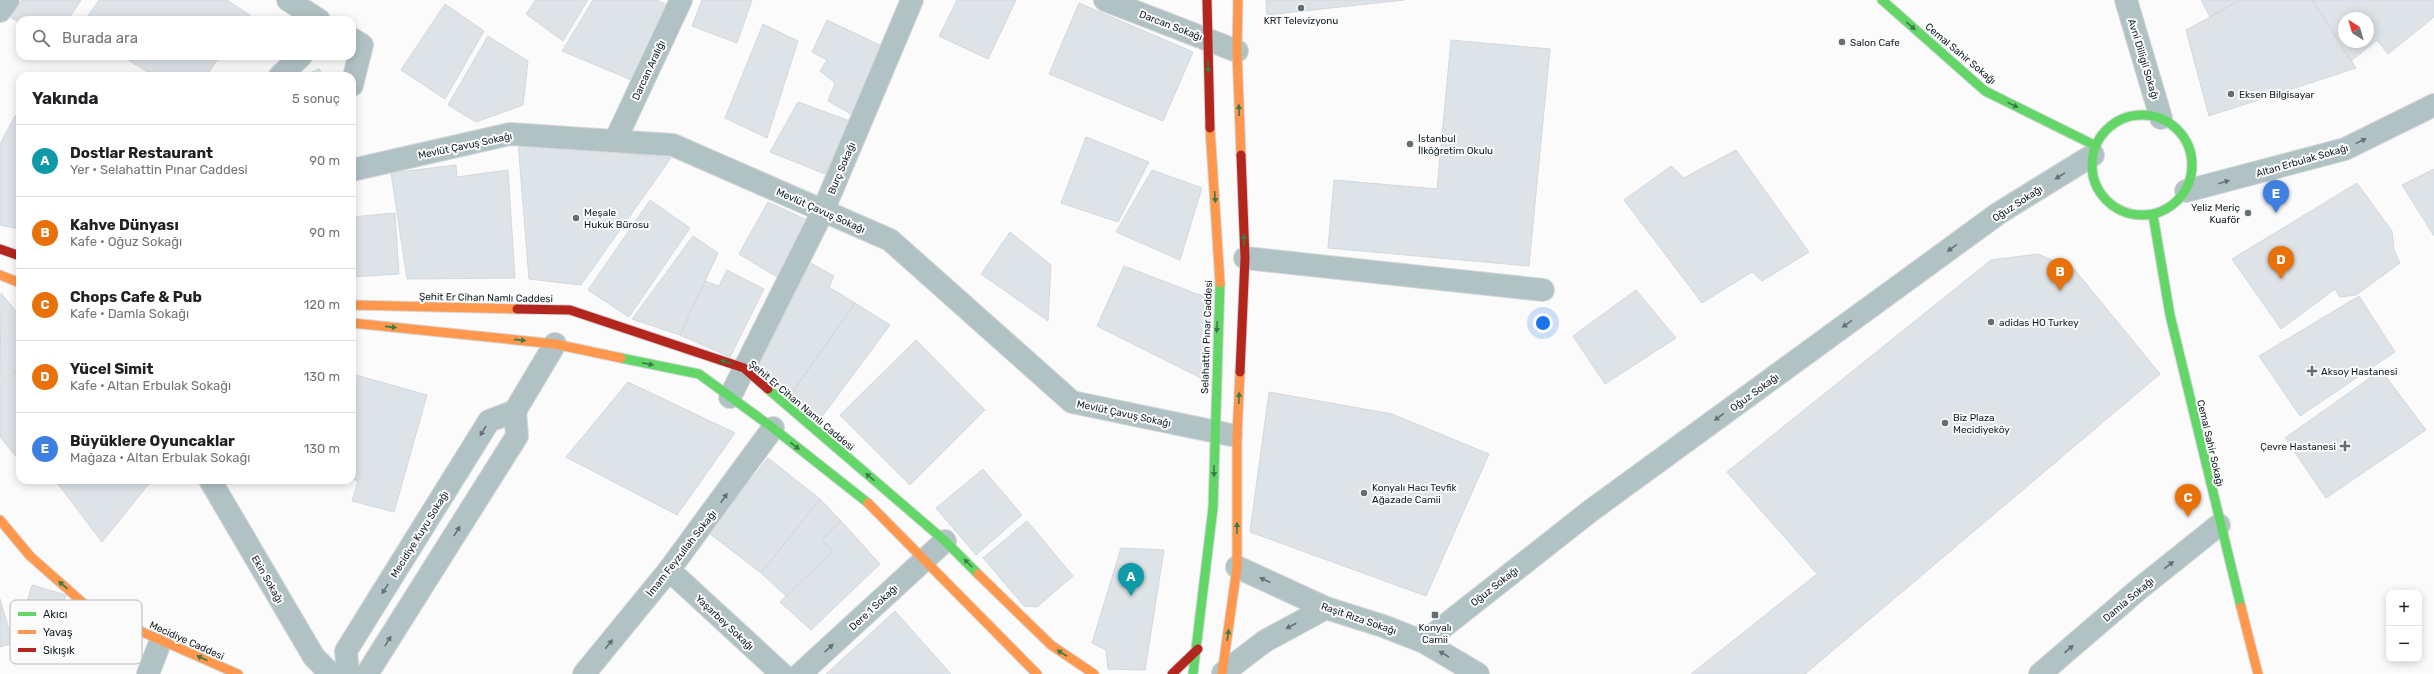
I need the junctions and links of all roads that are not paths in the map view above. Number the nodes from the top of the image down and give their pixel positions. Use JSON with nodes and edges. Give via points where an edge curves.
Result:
{"nodes":[{"id":1,"x":8,"y":0,"type":"edge"},
{"id":2,"x":288,"y":0,"type":"edge"},
{"id":3,"x":681,"y":0,"type":"edge"},
{"id":4,"x":912,"y":0,"type":"edge"},
{"id":5,"x":1105,"y":0,"type":"edge"},
{"id":6,"x":1208,"y":0,"type":"edge"},
{"id":7,"x":1238,"y":0,"type":"edge"},
{"id":8,"x":1882,"y":0,"type":"edge"},
{"id":9,"x":2126,"y":0,"type":"edge"},
{"id":10,"x":0,"y":11,"type":"edge"},
{"id":11,"x":313,"y":16,"type":"edge"},
{"id":12,"x":1208,"y":39,"type":"junction"},
{"id":13,"x":1237,"y":51,"type":"junction"},
{"id":14,"x":298,"y":60,"type":"edge"},
{"id":15,"x":355,"y":60,"type":"edge"},
{"id":16,"x":284,"y":72,"type":"edge"},
{"id":17,"x":354,"y":72,"type":"edge"},
{"id":18,"x":2434,"y":105,"type":"edge"},
{"id":19,"x":2162,"y":118,"type":"junction"},
{"id":20,"x":615,"y":141,"type":"junction"},
{"id":21,"x":2095,"y":150,"type":"junction"},
{"id":22,"x":356,"y":169,"type":"edge"},
{"id":23,"x":2186,"y":191,"type":"junction"},
{"id":24,"x":823,"y":211,"type":"junction"},
{"id":25,"x":2153,"y":215,"type":"junction"},
{"id":26,"x":0,"y":249,"type":"edge"},
{"id":27,"x":16,"y":255,"type":"edge"},
{"id":28,"x":1245,"y":258,"type":"junction"},
{"id":29,"x":0,"y":275,"type":"edge"},
{"id":30,"x":16,"y":281,"type":"edge"},
{"id":31,"x":1543,"y":290,"type":"dead end"},
{"id":32,"x":356,"y":305,"type":"edge"},
{"id":33,"x":356,"y":323,"type":"edge"},
{"id":34,"x":1241,"y":343,"type":"junction"},
{"id":35,"x":554,"y":344,"type":"junction"},
{"id":36,"x":1217,"y":345,"type":"junction"},
{"id":37,"x":744,"y":368,"type":"junction"},
{"id":38,"x":730,"y":397,"type":"junction"},
{"id":39,"x":515,"y":411,"type":"junction"},
{"id":40,"x":1214,"y":421,"type":"junction"},
{"id":41,"x":1190,"y":426,"type":"junction"},
{"id":42,"x":773,"y":428,"type":"junction"},
{"id":43,"x":1237,"y":436,"type":"junction"},
{"id":44,"x":1214,"y":452,"type":"junction"},
{"id":45,"x":212,"y":484,"type":"edge"},
{"id":46,"x":0,"y":520,"type":"edge"},
{"id":47,"x":2219,"y":526,"type":"junction"},
{"id":48,"x":945,"y":541,"type":"junction"},
{"id":49,"x":926,"y":558,"type":"junction"},
{"id":50,"x":1237,"y":567,"type":"junction"},
{"id":51,"x":669,"y":570,"type":"junction"},
{"id":52,"x":80,"y":600,"type":"edge"},
{"id":53,"x":1326,"y":608,"type":"junction"},
{"id":54,"x":142,"y":632,"type":"edge"},
{"id":55,"x":161,"y":640,"type":"junction"},
{"id":56,"x":1424,"y":642,"type":"junction"},
{"id":57,"x":1198,"y":649,"type":"junction"},
{"id":58,"x":148,"y":674,"type":"edge"},
{"id":59,"x":238,"y":674,"type":"edge"},
{"id":60,"x":331,"y":674,"type":"edge"},
{"id":61,"x":348,"y":674,"type":"edge"},
{"id":62,"x":367,"y":674,"type":"edge"},
{"id":63,"x":584,"y":674,"type":"edge"},
{"id":64,"x":782,"y":674,"type":"edge"},
{"id":65,"x":800,"y":674,"type":"edge"},
{"id":66,"x":1037,"y":674,"type":"edge"},
{"id":67,"x":1094,"y":674,"type":"edge"},
{"id":68,"x":1172,"y":674,"type":"edge"},
{"id":69,"x":1194,"y":674,"type":"edge"},
{"id":70,"x":1222,"y":674,"type":"edge"},
{"id":71,"x":1478,"y":674,"type":"edge"},
{"id":72,"x":2040,"y":674,"type":"edge"},
{"id":73,"x":2258,"y":674,"type":"edge"}],
"edges":[{"from":1,"to":10,"type":"street"},
{"from":2,"to":11,"type":"street"},
{"from":3,"to":20,"type":"street","name":"Darcan Aralığı"},
{"from":4,"to":24,"type":"street","name":"Burç Sokağı"},
{"from":5,"to":12,"type":"street","name":"Darcan Sokağı"},
{"from":6,"to":12,"type":"street","name":"Selahattin Pınar Caddesi"},
{"from":7,"to":13,"type":"street"},
{"from":8,"to":21,"type":"street","name":"Cemal Sahir Sokağı","one_way":true,"via":[[1985,91]]},
{"from":9,"to":19,"type":"street","name":"Avni Dilligil Sokağı"},
{"from":12,"to":13,"type":"street","name":"Darcan Sokağı"},
{"from":12,"to":36,"type":"street","name":"Selahattin Pınar Caddesi","one_way":true,"via":[[1209,111],[1220,276]]},
{"from":28,"to":13,"type":"street","one_way":true},
{"from":14,"to":16,"type":"street"},
{"from":15,"to":17,"type":"street"},
{"from":23,"to":18,"type":"street","name":"Altan Erbulak Sokağı","one_way":true,"via":[[2345,149]]},
{"from":19,"to":21,"type":"street","via":[[2132,115],[2118,121],[2107,129]]},
{"from":19,"to":23,"type":"street","via":[[2174,125],[2191,149],[2193,163]]},
{"from":20,"to":22,"type":"street","name":"Mevlüt Çavuş Sokağı","via":[[510,134]]},
{"from":20,"to":24,"type":"street","name":"Mevlüt Çavuş Sokağı","via":[[673,145]]},
{"from":21,"to":25,"type":"street","via":[[2092,172],[2097,188],[2107,201],[2120,210],[2136,215]]},
{"from":21,"to":56,"type":"street","name":"Oğuz Sokağı","one_way":true,"via":[[1987,222],[1589,512]]},
{"from":23,"to":25,"type":"street","via":[[2177,202]]},
{"from":24,"to":37,"type":"street","name":"Burç Sokağı"},
{"from":24,"to":41,"type":"street","name":"Mevlüt Çavuş Sokağı","via":[[890,240],[1072,402]]},
{"from":25,"to":47,"type":"street","name":"Cemal Sahir Sokağı","via":[[2170,315]]},
{"from":26,"to":27,"type":"street"},
{"from":28,"to":31,"type":"street"},
{"from":28,"to":34,"type":"street"},
{"from":29,"to":30,"type":"street"},
{"from":37,"to":32,"type":"street","name":"Şehit Er Cihan Namlı Caddesi","one_way":true,"via":[[570,310]]},
{"from":33,"to":35,"type":"street","one_way":true},
{"from":34,"to":36,"type":"street"},
{"from":43,"to":34,"type":"street","one_way":true},
{"from":35,"to":38,"type":"street","one_way":true,"via":[[698,374]]},
{"from":35,"to":39,"type":"street"},
{"from":36,"to":40,"type":"street","name":"Selahattin Pınar Caddesi"},
{"from":37,"to":38,"type":"street","name":"Burç Sokağı"},
{"from":48,"to":37,"type":"street","name":"Şehit Er Cihan Namlı Caddesi","one_way":true},
{"from":38,"to":42,"type":"street"},
{"from":39,"to":61,"type":"street","name":"Mecidiye Kuyu Sokağı","one_way":true,"via":[[489,421],[346,651]]},
{"from":62,"to":39,"type":"street","one_way":true,"via":[[517,436]]},
{"from":40,"to":41,"type":"street"},
{"from":40,"to":43,"type":"street"},
{"from":40,"to":44,"type":"street","name":"Selahattin Pınar Caddesi"},
{"from":41,"to":44,"type":"street"},
{"from":42,"to":49,"type":"street","one_way":true,"via":[[872,506]]},
{"from":51,"to":42,"type":"street","name":"İmam Feyzullah Sokağı","one_way":true},
{"from":50,"to":43,"type":"street","one_way":true},
{"from":44,"to":57,"type":"street","name":"Selahattin Pınar Caddesi","one_way":true,"via":[[1213,508]]},
{"from":45,"to":60,"type":"street","name":"Ekin Sokağı","via":[[314,657]]},
{"from":52,"to":46,"type":"street","name":"Mecidiye Caddesi","one_way":true,"via":[[30,556]]},
{"from":72,"to":47,"type":"street","name":"Damla Sokağı","one_way":true,"via":[[2139,589]]},
{"from":47,"to":73,"type":"street","name":"Cemal Sahir Sokağı"},
{"from":48,"to":49,"type":"street","name":"Dere 1 Sokağı"},
{"from":67,"to":48,"type":"street","name":"Şehit Er Cihan Namlı Caddesi","one_way":true,"via":[[1050,645]]},
{"from":65,"to":49,"type":"street","name":"Dere 1 Sokağı","one_way":true},
{"from":49,"to":66,"type":"street"},
{"from":53,"to":50,"type":"street","name":"Raşit Rıza Sokağı","one_way":true},
{"from":70,"to":50,"type":"street","one_way":true},
{"from":63,"to":51,"type":"street","name":"İmam Feyzullah Sokağı","one_way":true},
{"from":51,"to":64,"type":"street","name":"Yaşarbey Sokağı"},
{"from":53,"to":56,"type":"street","name":"Raşit Rıza Sokağı","via":[[1384,626]]},
{"from":53,"to":70,"type":"street","one_way":true,"via":[[1265,641]]},
{"from":55,"to":54,"type":"street","name":"Mecidiye Caddesi","one_way":true},
{"from":55,"to":58,"type":"street"},
{"from":59,"to":55,"type":"street","name":"Mecidiye Caddesi","one_way":true},
{"from":71,"to":56,"type":"street","name":"Raşit Rıza Sokağı","one_way":true},
{"from":57,"to":68,"type":"street"},
{"from":57,"to":69,"type":"street","name":"Selahattin Pınar Caddesi"}]}
